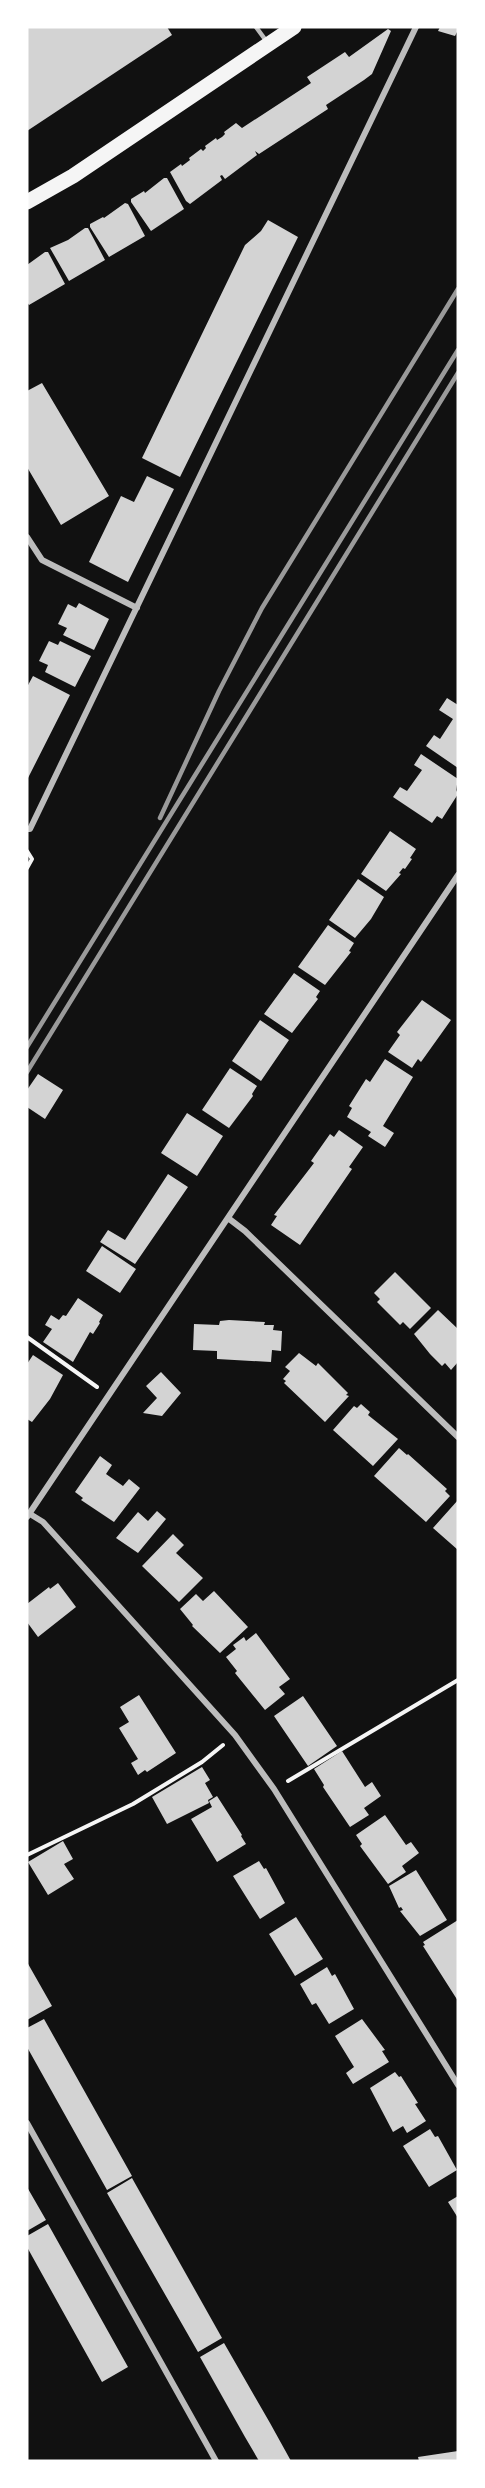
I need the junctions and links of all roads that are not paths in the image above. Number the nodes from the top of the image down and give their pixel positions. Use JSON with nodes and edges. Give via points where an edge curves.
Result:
{"nodes":[{"id":1,"x":256,"y":27,"type":"edge"},
{"id":2,"x":294,"y":27,"type":"edge"},
{"id":3,"x":416,"y":27,"type":"edge"},
{"id":4,"x":268,"y":44,"type":"junction"},
{"id":5,"x":27,"y":202,"type":"edge"},
{"id":6,"x":27,"y":537,"type":"edge"},
{"id":7,"x":137,"y":608,"type":"junction"},
{"id":8,"x":27,"y":829,"type":"edge"},
{"id":9,"x":458,"y":875,"type":"edge"},
{"id":10,"x":228,"y":1218,"type":"junction"},
{"id":11,"x":458,"y":1437,"type":"edge"},
{"id":12,"x":28,"y":1516,"type":"edge"},
{"id":13,"x":458,"y":2085,"type":"edge"},
{"id":14,"x":27,"y":2123,"type":"edge"},
{"id":15,"x":216,"y":2461,"type":"edge"}],
"edges":[{"from":1,"to":4,"type":"lane"},
{"from":2,"to":4,"type":"main road"},
{"from":3,"to":7,"type":"street"},
{"from":4,"to":5,"type":"main road","via":[[73,176]]},
{"from":6,"to":7,"type":"street","via":[[42,560]]},
{"from":7,"to":8,"type":"street"},
{"from":9,"to":10,"type":"street"},
{"from":10,"to":11,"type":"street"},
{"from":10,"to":12,"type":"street"},
{"from":12,"to":13,"type":"street","via":[[43,1522],[235,1735],[274,1789]]},
{"from":14,"to":15,"type":"street"}]}
